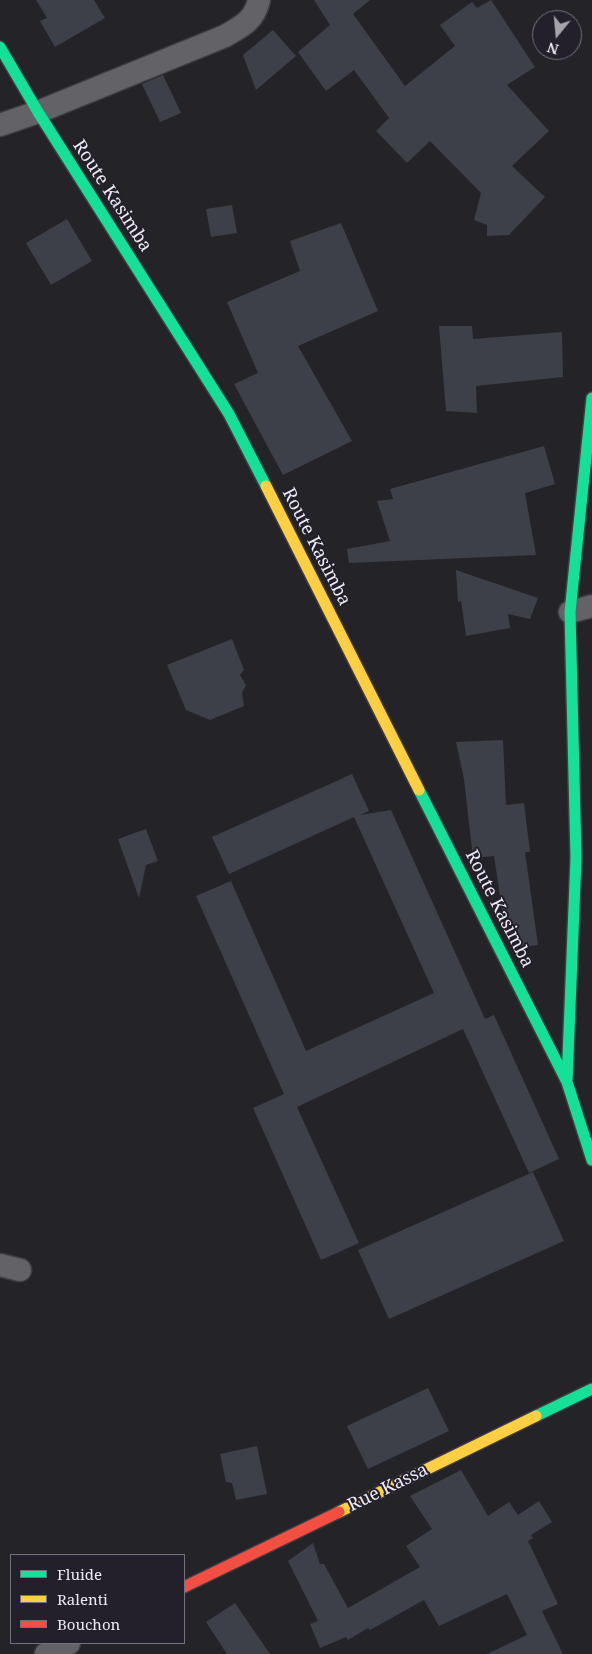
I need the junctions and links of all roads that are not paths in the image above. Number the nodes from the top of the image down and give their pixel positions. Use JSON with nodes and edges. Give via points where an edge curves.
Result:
{"nodes":[{"id":1,"x":259,"y":0,"type":"edge"},
{"id":2,"x":0,"y":47,"type":"edge"},
{"id":3,"x":38,"y":112,"type":"junction"},
{"id":4,"x":0,"y":125,"type":"edge"},
{"id":5,"x":592,"y":398,"type":"edge"},
{"id":6,"x":592,"y":606,"type":"edge"},
{"id":7,"x":570,"y":612,"type":"junction"},
{"id":8,"x":584,"y":857,"type":"edge"},
{"id":9,"x":567,"y":1082,"type":"junction"},
{"id":10,"x":592,"y":1159,"type":"edge"},
{"id":11,"x":592,"y":1390,"type":"edge"},
{"id":12,"x":185,"y":1587,"type":"edge"},
{"id":13,"x":67,"y":1644,"type":"edge"},
{"id":14,"x":46,"y":1654,"type":"edge"}],
"edges":[{"from":1,"to":3,"type":"street","via":[[254,16],[224,36]]},
{"from":2,"to":3,"type":"street","name":"Route Kasimba"},
{"from":3,"to":4,"type":"street"},
{"from":3,"to":9,"type":"street","name":"Route Kasimba","via":[[229,414]]},
{"from":5,"to":7,"type":"street","name":"Route Kasimba"},
{"from":6,"to":7,"type":"street"},
{"from":7,"to":8,"type":"street","name":"Route Kasimba"},
{"from":8,"to":9,"type":"street","name":"Route Kasimba"},
{"from":9,"to":10,"type":"street","name":"Route Kasimba"},
{"from":11,"to":12,"type":"street","name":"Rue Kassa"},
{"from":13,"to":14,"type":"street"}]}
